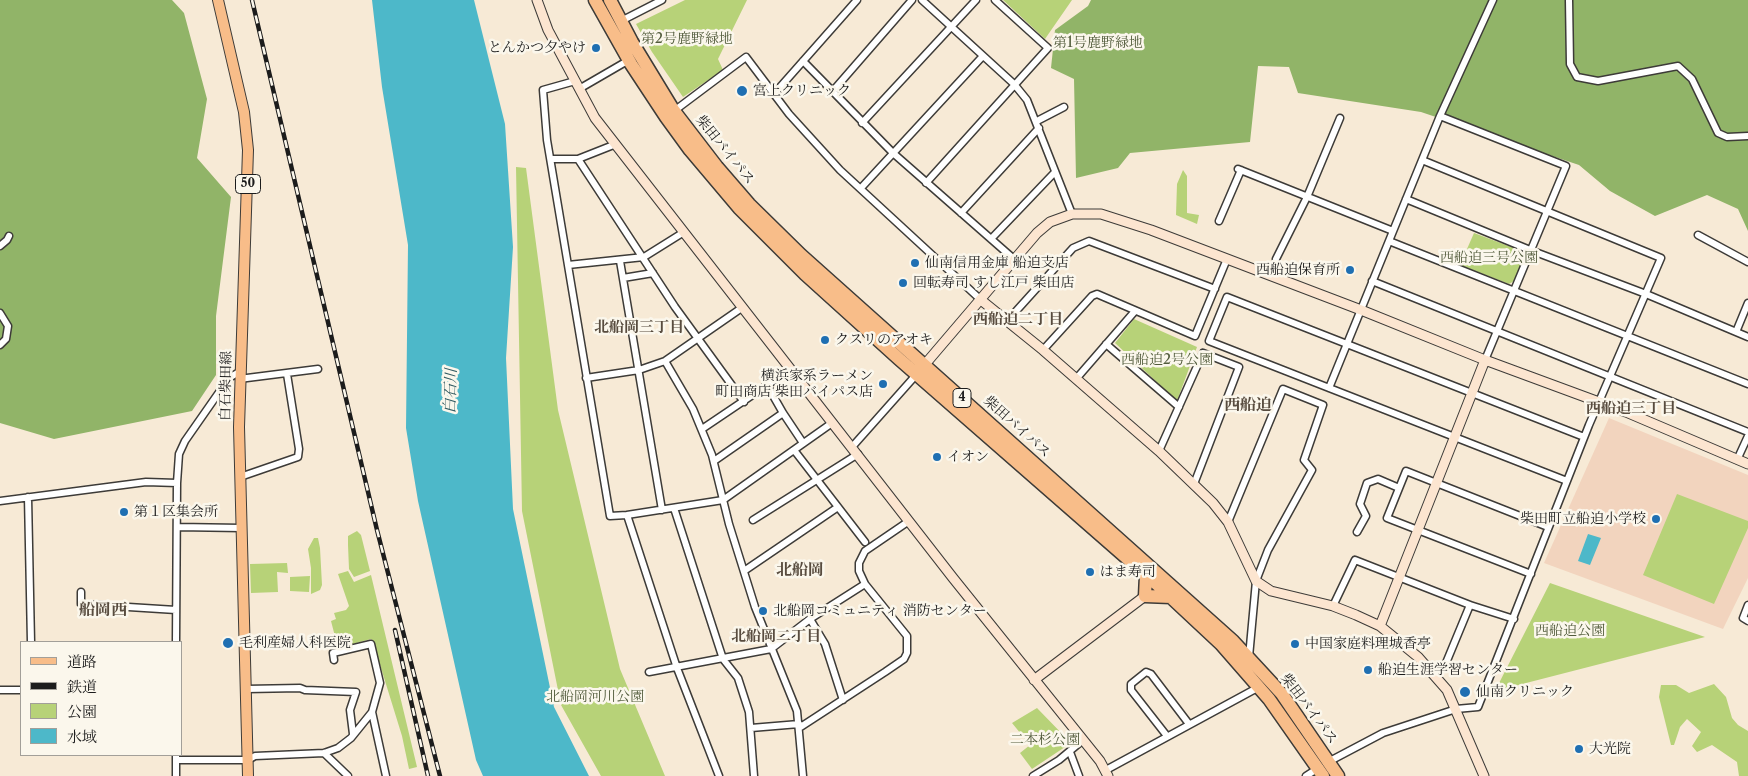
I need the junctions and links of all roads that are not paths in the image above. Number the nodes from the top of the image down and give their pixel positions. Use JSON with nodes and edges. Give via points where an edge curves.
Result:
{"nodes":[{"id":1,"x":218,"y":0,"type":"edge"},
{"id":2,"x":536,"y":0,"type":"edge"},
{"id":3,"x":595,"y":0,"type":"edge"},
{"id":4,"x":610,"y":0,"type":"edge"},
{"id":5,"x":662,"y":0,"type":"edge"},
{"id":6,"x":857,"y":0,"type":"edge"},
{"id":7,"x":912,"y":0,"type":"edge"},
{"id":8,"x":922,"y":0,"type":"edge"},
{"id":9,"x":976,"y":0,"type":"edge"},
{"id":10,"x":995,"y":0,"type":"edge"},
{"id":11,"x":1493,"y":0,"type":"edge"},
{"id":12,"x":1569,"y":0,"type":"edge"},
{"id":13,"x":621,"y":21,"type":"junction"},
{"id":14,"x":950,"y":28,"type":"junction"},
{"id":15,"x":982,"y":57,"type":"junction"},
{"id":16,"x":629,"y":60,"type":"junction"},
{"id":17,"x":803,"y":61,"type":"junction"},
{"id":18,"x":1014,"y":84,"type":"junction"},
{"id":19,"x":577,"y":85,"type":"junction"},
{"id":20,"x":832,"y":92,"type":"junction"},
{"id":21,"x":774,"y":94,"type":"junction"},
{"id":22,"x":1064,"y":107,"type":"dead end"},
{"id":23,"x":674,"y":111,"type":"junction"},
{"id":24,"x":1440,"y":116,"type":"junction"},
{"id":25,"x":1340,"y":118,"type":"dead end"},
{"id":26,"x":862,"y":123,"type":"junction"},
{"id":27,"x":1038,"y":124,"type":"junction"},
{"id":28,"x":1748,"y":136,"type":"edge"},
{"id":29,"x":616,"y":144,"type":"junction"},
{"id":30,"x":893,"y":153,"type":"junction"},
{"id":31,"x":578,"y":159,"type":"junction"},
{"id":32,"x":551,"y":160,"type":"junction"},
{"id":33,"x":1422,"y":160,"type":"junction"},
{"id":34,"x":1055,"y":172,"type":"junction"},
{"id":35,"x":926,"y":183,"type":"junction"},
{"id":36,"x":860,"y":188,"type":"junction"},
{"id":37,"x":1307,"y":197,"type":"junction"},
{"id":38,"x":1406,"y":199,"type":"junction"},
{"id":39,"x":1547,"y":210,"type":"junction"},
{"id":40,"x":961,"y":213,"type":"junction"},
{"id":41,"x":1072,"y":214,"type":"junction"},
{"id":42,"x":1219,"y":221,"type":"dead end"},
{"id":43,"x":1392,"y":231,"type":"junction"},
{"id":44,"x":684,"y":232,"type":"junction"},
{"id":45,"x":8,"y":236,"type":"dead end"},
{"id":46,"x":1698,"y":236,"type":"dead end"},
{"id":47,"x":991,"y":239,"type":"junction"},
{"id":48,"x":1389,"y":240,"type":"junction"},
{"id":49,"x":0,"y":246,"type":"edge"},
{"id":50,"x":1530,"y":250,"type":"junction"},
{"id":51,"x":644,"y":258,"type":"junction"},
{"id":52,"x":1227,"y":259,"type":"junction"},
{"id":53,"x":1276,"y":259,"type":"dead end"},
{"id":54,"x":1015,"y":260,"type":"junction"},
{"id":55,"x":620,"y":261,"type":"junction"},
{"id":56,"x":1748,"y":262,"type":"edge"},
{"id":57,"x":568,"y":265,"type":"junction"},
{"id":58,"x":653,"y":273,"type":"junction"},
{"id":59,"x":623,"y":278,"type":"junction"},
{"id":60,"x":1372,"y":281,"type":"junction"},
{"id":61,"x":1215,"y":289,"type":"junction"},
{"id":62,"x":1513,"y":291,"type":"junction"},
{"id":63,"x":1646,"y":294,"type":"junction"},
{"id":64,"x":981,"y":300,"type":"junction"},
{"id":65,"x":1748,"y":303,"type":"edge"},
{"id":66,"x":743,"y":307,"type":"junction"},
{"id":67,"x":1361,"y":310,"type":"junction"},
{"id":68,"x":1135,"y":311,"type":"junction"},
{"id":69,"x":0,"y":313,"type":"edge"},
{"id":70,"x":1008,"y":320,"type":"junction"},
{"id":71,"x":1497,"y":331,"type":"junction"},
{"id":72,"x":1736,"y":332,"type":"junction"},
{"id":73,"x":698,"y":336,"type":"junction"},
{"id":74,"x":1628,"y":336,"type":"junction"},
{"id":75,"x":1748,"y":337,"type":"edge"},
{"id":76,"x":1348,"y":343,"type":"junction"},
{"id":77,"x":1106,"y":344,"type":"junction"},
{"id":78,"x":0,"y":345,"type":"edge"},
{"id":79,"x":1043,"y":350,"type":"junction"},
{"id":80,"x":1485,"y":360,"type":"junction"},
{"id":81,"x":665,"y":361,"type":"junction"},
{"id":82,"x":318,"y":369,"type":"dead end"},
{"id":83,"x":791,"y":369,"type":"junction"},
{"id":84,"x":639,"y":370,"type":"junction"},
{"id":85,"x":920,"y":370,"type":"junction"},
{"id":86,"x":287,"y":374,"type":"junction"},
{"id":87,"x":239,"y":375,"type":"junction"},
{"id":88,"x":1610,"y":375,"type":"junction"},
{"id":89,"x":586,"y":378,"type":"junction"},
{"id":90,"x":1076,"y":379,"type":"junction"},
{"id":91,"x":1748,"y":384,"type":"edge"},
{"id":92,"x":767,"y":385,"type":"junction"},
{"id":93,"x":1329,"y":388,"type":"junction"},
{"id":94,"x":1472,"y":392,"type":"junction"},
{"id":95,"x":744,"y":402,"type":"junction"},
{"id":96,"x":1598,"y":402,"type":"junction"},
{"id":97,"x":1179,"y":408,"type":"junction"},
{"id":98,"x":782,"y":413,"type":"junction"},
{"id":99,"x":832,"y":423,"type":"junction"},
{"id":100,"x":702,"y":429,"type":"junction"},
{"id":101,"x":1748,"y":432,"type":"edge"},
{"id":102,"x":1748,"y":436,"type":"edge"},
{"id":103,"x":1584,"y":437,"type":"junction"},
{"id":104,"x":1454,"y":438,"type":"junction"},
{"id":105,"x":803,"y":443,"type":"junction"},
{"id":106,"x":794,"y":450,"type":"junction"},
{"id":107,"x":855,"y":451,"type":"junction"},
{"id":108,"x":1159,"y":452,"type":"junction"},
{"id":109,"x":1737,"y":460,"type":"junction"},
{"id":110,"x":714,"y":461,"type":"junction"},
{"id":111,"x":1748,"y":464,"type":"edge"},
{"id":112,"x":240,"y":477,"type":"junction"},
{"id":113,"x":818,"y":480,"type":"junction"},
{"id":114,"x":1567,"y":481,"type":"junction"},
{"id":115,"x":177,"y":483,"type":"junction"},
{"id":116,"x":1436,"y":483,"type":"junction"},
{"id":117,"x":1194,"y":484,"type":"junction"},
{"id":118,"x":1399,"y":488,"type":"junction"},
{"id":119,"x":28,"y":497,"type":"junction"},
{"id":120,"x":723,"y":500,"type":"junction"},
{"id":121,"x":0,"y":501,"type":"edge"},
{"id":122,"x":838,"y":507,"type":"junction"},
{"id":123,"x":674,"y":508,"type":"junction"},
{"id":124,"x":662,"y":510,"type":"junction"},
{"id":125,"x":627,"y":515,"type":"junction"},
{"id":126,"x":753,"y":520,"type":"dead end"},
{"id":127,"x":909,"y":521,"type":"junction"},
{"id":128,"x":1228,"y":522,"type":"junction"},
{"id":129,"x":177,"y":527,"type":"junction"},
{"id":130,"x":1548,"y":527,"type":"junction"},
{"id":131,"x":242,"y":528,"type":"junction"},
{"id":132,"x":1418,"y":530,"type":"junction"},
{"id":133,"x":1357,"y":532,"type":"dead end"},
{"id":134,"x":866,"y":542,"type":"dead end"},
{"id":135,"x":744,"y":571,"type":"junction"},
{"id":136,"x":1531,"y":574,"type":"junction"},
{"id":137,"x":1146,"y":575,"type":"junction"},
{"id":138,"x":1398,"y":578,"type":"junction"},
{"id":139,"x":1256,"y":582,"type":"junction"},
{"id":140,"x":864,"y":584,"type":"junction"},
{"id":141,"x":81,"y":592,"type":"dead end"},
{"id":142,"x":1145,"y":596,"type":"junction"},
{"id":143,"x":1171,"y":597,"type":"junction"},
{"id":144,"x":1470,"y":605,"type":"junction"},
{"id":145,"x":1748,"y":605,"type":"edge"},
{"id":146,"x":1333,"y":606,"type":"junction"},
{"id":147,"x":176,"y":610,"type":"junction"},
{"id":148,"x":810,"y":619,"type":"junction"},
{"id":149,"x":1514,"y":619,"type":"junction"},
{"id":150,"x":1748,"y":620,"type":"edge"},
{"id":151,"x":1380,"y":626,"type":"junction"},
{"id":152,"x":31,"y":641,"type":"edge"},
{"id":153,"x":176,"y":641,"type":"edge"},
{"id":154,"x":772,"y":649,"type":"junction"},
{"id":155,"x":1249,"y":658,"type":"junction"},
{"id":156,"x":723,"y":659,"type":"junction"},
{"id":157,"x":334,"y":660,"type":"dead end"},
{"id":158,"x":677,"y":668,"type":"junction"},
{"id":159,"x":649,"y":672,"type":"dead end"},
{"id":160,"x":1433,"y":674,"type":"junction"},
{"id":161,"x":1034,"y":680,"type":"junction"},
{"id":162,"x":1259,"y":687,"type":"junction"},
{"id":163,"x":246,"y":689,"type":"junction"},
{"id":164,"x":0,"y":690,"type":"edge"},
{"id":165,"x":20,"y":690,"type":"edge"},
{"id":166,"x":843,"y":700,"type":"junction"},
{"id":167,"x":1456,"y":709,"type":"junction"},
{"id":168,"x":372,"y":712,"type":"junction"},
{"id":169,"x":1189,"y":724,"type":"junction"},
{"id":170,"x":799,"y":726,"type":"junction"},
{"id":171,"x":751,"y":728,"type":"junction"},
{"id":172,"x":353,"y":734,"type":"junction"},
{"id":173,"x":1167,"y":736,"type":"junction"},
{"id":174,"x":1084,"y":740,"type":"junction"},
{"id":175,"x":1070,"y":752,"type":"junction"},
{"id":176,"x":324,"y":753,"type":"junction"},
{"id":177,"x":176,"y":758,"type":"edge"},
{"id":178,"x":248,"y":760,"type":"junction"},
{"id":179,"x":1330,"y":761,"type":"junction"},
{"id":180,"x":1321,"y":772,"type":"edge"},
{"id":181,"x":1107,"y":773,"type":"edge"},
{"id":182,"x":176,"y":776,"type":"edge"},
{"id":183,"x":248,"y":776,"type":"edge"},
{"id":184,"x":348,"y":776,"type":"edge"},
{"id":185,"x":386,"y":776,"type":"edge"},
{"id":186,"x":719,"y":776,"type":"edge"},
{"id":187,"x":754,"y":776,"type":"edge"},
{"id":188,"x":803,"y":776,"type":"edge"},
{"id":189,"x":1033,"y":776,"type":"edge"},
{"id":190,"x":1080,"y":776,"type":"edge"},
{"id":191,"x":1306,"y":776,"type":"edge"},
{"id":192,"x":1338,"y":776,"type":"edge"},
{"id":193,"x":1484,"y":776,"type":"edge"}],
"edges":[{"from":1,"to":87,"type":"main road","name":"白石柴田線","number":"50","via":[[247,127],[248,184]]},
{"from":2,"to":19,"type":"street"},
{"from":3,"to":16,"type":"highway","name":"柴田バイパス","number":"4"},
{"from":4,"to":13,"type":"highway","name":"柴田バイパス","number":"4"},
{"from":5,"to":13,"type":"street"},
{"from":6,"to":17,"type":"street"},
{"from":7,"to":20,"type":"street"},
{"from":8,"to":14,"type":"street"},
{"from":9,"to":14,"type":"street"},
{"from":10,"to":18,"type":"street","via":[[1048,48]]},
{"from":11,"to":24,"type":"street"},
{"from":12,"to":28,"type":"street","via":[[1570,64],[1577,77],[1598,81],[1678,66],[1692,78],[1718,132],[1726,137]]},
{"from":13,"to":23,"type":"highway","name":"柴田バイパス","number":"4"},
{"from":14,"to":15,"type":"street"},
{"from":14,"to":26,"type":"street"},
{"from":15,"to":18,"type":"street"},
{"from":15,"to":30,"type":"street"},
{"from":16,"to":19,"type":"street"},
{"from":16,"to":85,"type":"highway","name":"柴田バイパス","number":"4","via":[[690,150],[739,208],[805,274]]},
{"from":17,"to":20,"type":"street"},
{"from":17,"to":21,"type":"street"},
{"from":18,"to":27,"type":"street","via":[[1027,100]]},
{"from":18,"to":35,"type":"street"},
{"from":19,"to":29,"type":"street","via":[[595,118]]},
{"from":19,"to":32,"type":"street","via":[[543,90]]},
{"from":20,"to":26,"type":"street"},
{"from":21,"to":23,"type":"street","via":[[746,57]]},
{"from":21,"to":36,"type":"street","via":[[840,170]]},
{"from":22,"to":27,"type":"street"},
{"from":23,"to":85,"type":"highway","name":"柴田バイパス","number":"4","via":[[749,204]]},
{"from":24,"to":33,"type":"street"},
{"from":24,"to":39,"type":"street","via":[[1566,166]]},
{"from":25,"to":37,"type":"street"},
{"from":26,"to":30,"type":"street"},
{"from":27,"to":34,"type":"street"},
{"from":27,"to":40,"type":"street"},
{"from":29,"to":31,"type":"street"},
{"from":29,"to":44,"type":"street"},
{"from":30,"to":35,"type":"street"},
{"from":30,"to":36,"type":"street"},
{"from":31,"to":32,"type":"street"},
{"from":31,"to":51,"type":"street"},
{"from":32,"to":57,"type":"street"},
{"from":33,"to":38,"type":"street"},
{"from":33,"to":39,"type":"street"},
{"from":34,"to":41,"type":"street"},
{"from":34,"to":47,"type":"street"},
{"from":35,"to":40,"type":"street"},
{"from":36,"to":64,"type":"street"},
{"from":37,"to":42,"type":"street","via":[[1240,170]]},
{"from":37,"to":43,"type":"street"},
{"from":37,"to":53,"type":"street"},
{"from":38,"to":43,"type":"street"},
{"from":38,"to":50,"type":"street"},
{"from":39,"to":50,"type":"street"},
{"from":39,"to":63,"type":"street","via":[[1661,258]]},
{"from":40,"to":47,"type":"street"},
{"from":41,"to":52,"type":"street","via":[[1113,217]]},
{"from":41,"to":54,"type":"street","via":[[1044,228]]},
{"from":43,"to":48,"type":"street"},
{"from":44,"to":51,"type":"street"},
{"from":44,"to":66,"type":"street"},
{"from":45,"to":49,"type":"street"},
{"from":46,"to":56,"type":"street"},
{"from":47,"to":54,"type":"street"},
{"from":48,"to":60,"type":"street"},
{"from":48,"to":62,"type":"street"},
{"from":50,"to":62,"type":"street"},
{"from":50,"to":63,"type":"street"},
{"from":51,"to":55,"type":"street"},
{"from":51,"to":58,"type":"street"},
{"from":52,"to":61,"type":"street"},
{"from":52,"to":67,"type":"street"},
{"from":54,"to":64,"type":"street"},
{"from":55,"to":57,"type":"street"},
{"from":55,"to":59,"type":"street"},
{"from":57,"to":89,"type":"street"},
{"from":58,"to":59,"type":"street"},
{"from":58,"to":73,"type":"street"},
{"from":59,"to":84,"type":"street"},
{"from":60,"to":67,"type":"street"},
{"from":60,"to":71,"type":"street"},
{"from":61,"to":68,"type":"street","via":[[1195,336]]},
{"from":61,"to":70,"type":"street","via":[[1088,241],[1073,248]]},
{"from":62,"to":71,"type":"street"},
{"from":62,"to":74,"type":"street"},
{"from":63,"to":72,"type":"street"},
{"from":63,"to":74,"type":"street"},
{"from":64,"to":70,"type":"street"},
{"from":64,"to":85,"type":"street"},
{"from":65,"to":72,"type":"street"},
{"from":66,"to":73,"type":"street"},
{"from":66,"to":83,"type":"street"},
{"from":67,"to":76,"type":"street"},
{"from":67,"to":80,"type":"street"},
{"from":68,"to":77,"type":"street"},
{"from":68,"to":79,"type":"street","via":[[1097,294],[1092,296]]},
{"from":69,"to":78,"type":"street","via":[[8,326],[6,339]]},
{"from":70,"to":79,"type":"street"},
{"from":71,"to":80,"type":"street"},
{"from":71,"to":88,"type":"street"},
{"from":72,"to":75,"type":"street"},
{"from":73,"to":81,"type":"street"},
{"from":73,"to":95,"type":"street"},
{"from":74,"to":88,"type":"street"},
{"from":74,"to":91,"type":"street"},
{"from":76,"to":93,"type":"street"},
{"from":76,"to":93,"type":"street","via":[[1227,297],[1209,341]]},
{"from":76,"to":94,"type":"street"},
{"from":77,"to":90,"type":"street"},
{"from":77,"to":97,"type":"street"},
{"from":79,"to":90,"type":"street"},
{"from":80,"to":94,"type":"street"},
{"from":80,"to":96,"type":"street"},
{"from":81,"to":84,"type":"street"},
{"from":81,"to":100,"type":"street"},
{"from":82,"to":86,"type":"street"},
{"from":83,"to":92,"type":"street"},
{"from":83,"to":99,"type":"street"},
{"from":84,"to":89,"type":"street"},
{"from":84,"to":124,"type":"street"},
{"from":85,"to":107,"type":"street"},
{"from":85,"to":137,"type":"highway","name":"柴田バイパス","number":"4"},
{"from":85,"to":155,"type":"highway","name":"柴田バイパス","number":"4","via":[[1203,613]]},
{"from":86,"to":87,"type":"street"},
{"from":86,"to":112,"type":"street","via":[[298,458]]},
{"from":87,"to":112,"type":"main road","name":"白石柴田線","number":"50"},
{"from":87,"to":115,"type":"street","via":[[229,378],[185,441],[179,454]]},
{"from":88,"to":96,"type":"street"},
{"from":88,"to":101,"type":"street"},
{"from":89,"to":125,"type":"street","via":[[610,516]]},
{"from":90,"to":108,"type":"street"},
{"from":92,"to":95,"type":"street"},
{"from":92,"to":98,"type":"street"},
{"from":93,"to":104,"type":"street"},
{"from":94,"to":103,"type":"street"},
{"from":94,"to":104,"type":"street"},
{"from":95,"to":100,"type":"street"},
{"from":96,"to":103,"type":"street"},
{"from":96,"to":109,"type":"street"},
{"from":97,"to":108,"type":"street"},
{"from":97,"to":117,"type":"street","via":[[1203,353],[1239,367]]},
{"from":98,"to":105,"type":"street"},
{"from":98,"to":110,"type":"street"},
{"from":99,"to":105,"type":"street"},
{"from":99,"to":107,"type":"street"},
{"from":100,"to":110,"type":"street"},
{"from":102,"to":109,"type":"street"},
{"from":103,"to":114,"type":"street"},
{"from":104,"to":114,"type":"street"},
{"from":104,"to":116,"type":"street"},
{"from":105,"to":106,"type":"street"},
{"from":106,"to":113,"type":"street"},
{"from":106,"to":120,"type":"street"},
{"from":107,"to":113,"type":"street"},
{"from":107,"to":127,"type":"street"},
{"from":108,"to":117,"type":"street"},
{"from":109,"to":111,"type":"street"},
{"from":110,"to":120,"type":"street"},
{"from":112,"to":131,"type":"main road","name":"白石柴田線","number":"50"},
{"from":113,"to":122,"type":"street"},
{"from":113,"to":126,"type":"street"},
{"from":114,"to":130,"type":"street"},
{"from":115,"to":119,"type":"street","via":[[146,482]]},
{"from":115,"to":129,"type":"street"},
{"from":116,"to":118,"type":"street","via":[[1406,470]]},
{"from":116,"to":130,"type":"street"},
{"from":116,"to":132,"type":"street"},
{"from":117,"to":128,"type":"street"},
{"from":118,"to":132,"type":"street","via":[[1387,518]]},
{"from":118,"to":133,"type":"street","via":[[1378,479],[1367,483],[1360,504],[1366,516]]},
{"from":119,"to":121,"type":"street"},
{"from":119,"to":152,"type":"street"},
{"from":120,"to":123,"type":"street"},
{"from":120,"to":135,"type":"street"},
{"from":122,"to":134,"type":"street"},
{"from":122,"to":135,"type":"street"},
{"from":123,"to":124,"type":"street"},
{"from":123,"to":156,"type":"street"},
{"from":124,"to":125,"type":"street"},
{"from":125,"to":158,"type":"street"},
{"from":127,"to":140,"type":"street","via":[[862,556],[859,571]]},
{"from":127,"to":161,"type":"street"},
{"from":128,"to":139,"type":"street"},
{"from":128,"to":139,"type":"street","via":[[1283,389],[1323,405],[1304,460],[1312,470],[1268,550]]},
{"from":129,"to":131,"type":"street"},
{"from":129,"to":147,"type":"street"},
{"from":130,"to":136,"type":"street"},
{"from":131,"to":163,"type":"main road","name":"白石柴田線","number":"50"},
{"from":132,"to":136,"type":"street"},
{"from":132,"to":138,"type":"street"},
{"from":135,"to":154,"type":"street"},
{"from":136,"to":149,"type":"street"},
{"from":137,"to":142,"type":"highway"},
{"from":137,"to":143,"type":"highway","name":"柴田バイパス","number":"4"},
{"from":138,"to":144,"type":"street"},
{"from":138,"to":146,"type":"street","via":[[1355,560]]},
{"from":138,"to":151,"type":"street"},
{"from":139,"to":146,"type":"street","via":[[1271,591]]},
{"from":139,"to":155,"type":"street"},
{"from":140,"to":148,"type":"street"},
{"from":140,"to":166,"type":"street","via":[[907,636],[907,653],[904,659]]},
{"from":141,"to":147,"type":"street","via":[[81,604]]},
{"from":142,"to":143,"type":"highway"},
{"from":142,"to":161,"type":"street"},
{"from":143,"to":162,"type":"highway","name":"柴田バイパス","number":"4","via":[[1221,644]]},
{"from":144,"to":149,"type":"street"},
{"from":144,"to":160,"type":"street","via":[[1446,663]]},
{"from":145,"to":150,"type":"street","via":[[1743,618]]},
{"from":146,"to":151,"type":"street"},
{"from":147,"to":153,"type":"street"},
{"from":148,"to":154,"type":"street"},
{"from":148,"to":166,"type":"street","via":[[825,644]]},
{"from":149,"to":167,"type":"street","via":[[1478,707]]},
{"from":151,"to":160,"type":"street","via":[[1418,657]]},
{"from":154,"to":156,"type":"street"},
{"from":154,"to":170,"type":"street","via":[[791,694]]},
{"from":155,"to":179,"type":"highway","name":"柴田バイパス","number":"4","via":[[1282,694]]},
{"from":156,"to":158,"type":"street"},
{"from":156,"to":171,"type":"street","via":[[738,678]]},
{"from":157,"to":168,"type":"street","via":[[332,653],[371,644],[380,683]]},
{"from":158,"to":159,"type":"street"},
{"from":158,"to":186,"type":"street"},
{"from":160,"to":167,"type":"street","via":[[1447,690]]},
{"from":161,"to":174,"type":"street"},
{"from":162,"to":169,"type":"street"},
{"from":162,"to":180,"type":"highway","name":"柴田バイパス","number":"4"},
{"from":163,"to":172,"type":"street","via":[[356,692],[350,710]]},
{"from":163,"to":178,"type":"main road","name":"白石柴田線","number":"50"},
{"from":164,"to":165,"type":"street"},
{"from":166,"to":170,"type":"street"},
{"from":167,"to":179,"type":"street","via":[[1372,737]]},
{"from":167,"to":193,"type":"street"},
{"from":168,"to":172,"type":"street"},
{"from":168,"to":185,"type":"street"},
{"from":169,"to":173,"type":"street"},
{"from":169,"to":173,"type":"street","via":[[1151,674],[1146,672],[1130,684],[1131,690]]},
{"from":170,"to":171,"type":"street"},
{"from":170,"to":188,"type":"street"},
{"from":171,"to":187,"type":"street"},
{"from":172,"to":176,"type":"street","via":[[338,748]]},
{"from":173,"to":181,"type":"street"},
{"from":174,"to":175,"type":"street"},
{"from":174,"to":181,"type":"street"},
{"from":175,"to":189,"type":"street"},
{"from":175,"to":190,"type":"street"},
{"from":176,"to":178,"type":"street","via":[[255,756]]},
{"from":176,"to":184,"type":"street"},
{"from":177,"to":178,"type":"street"},
{"from":177,"to":182,"type":"street"},
{"from":178,"to":183,"type":"main road","name":"白石柴田線","number":"50"},
{"from":179,"to":180,"type":"street"},
{"from":179,"to":192,"type":"highway","name":"柴田バイパス","number":"4"},
{"from":180,"to":191,"type":"street"}]}
